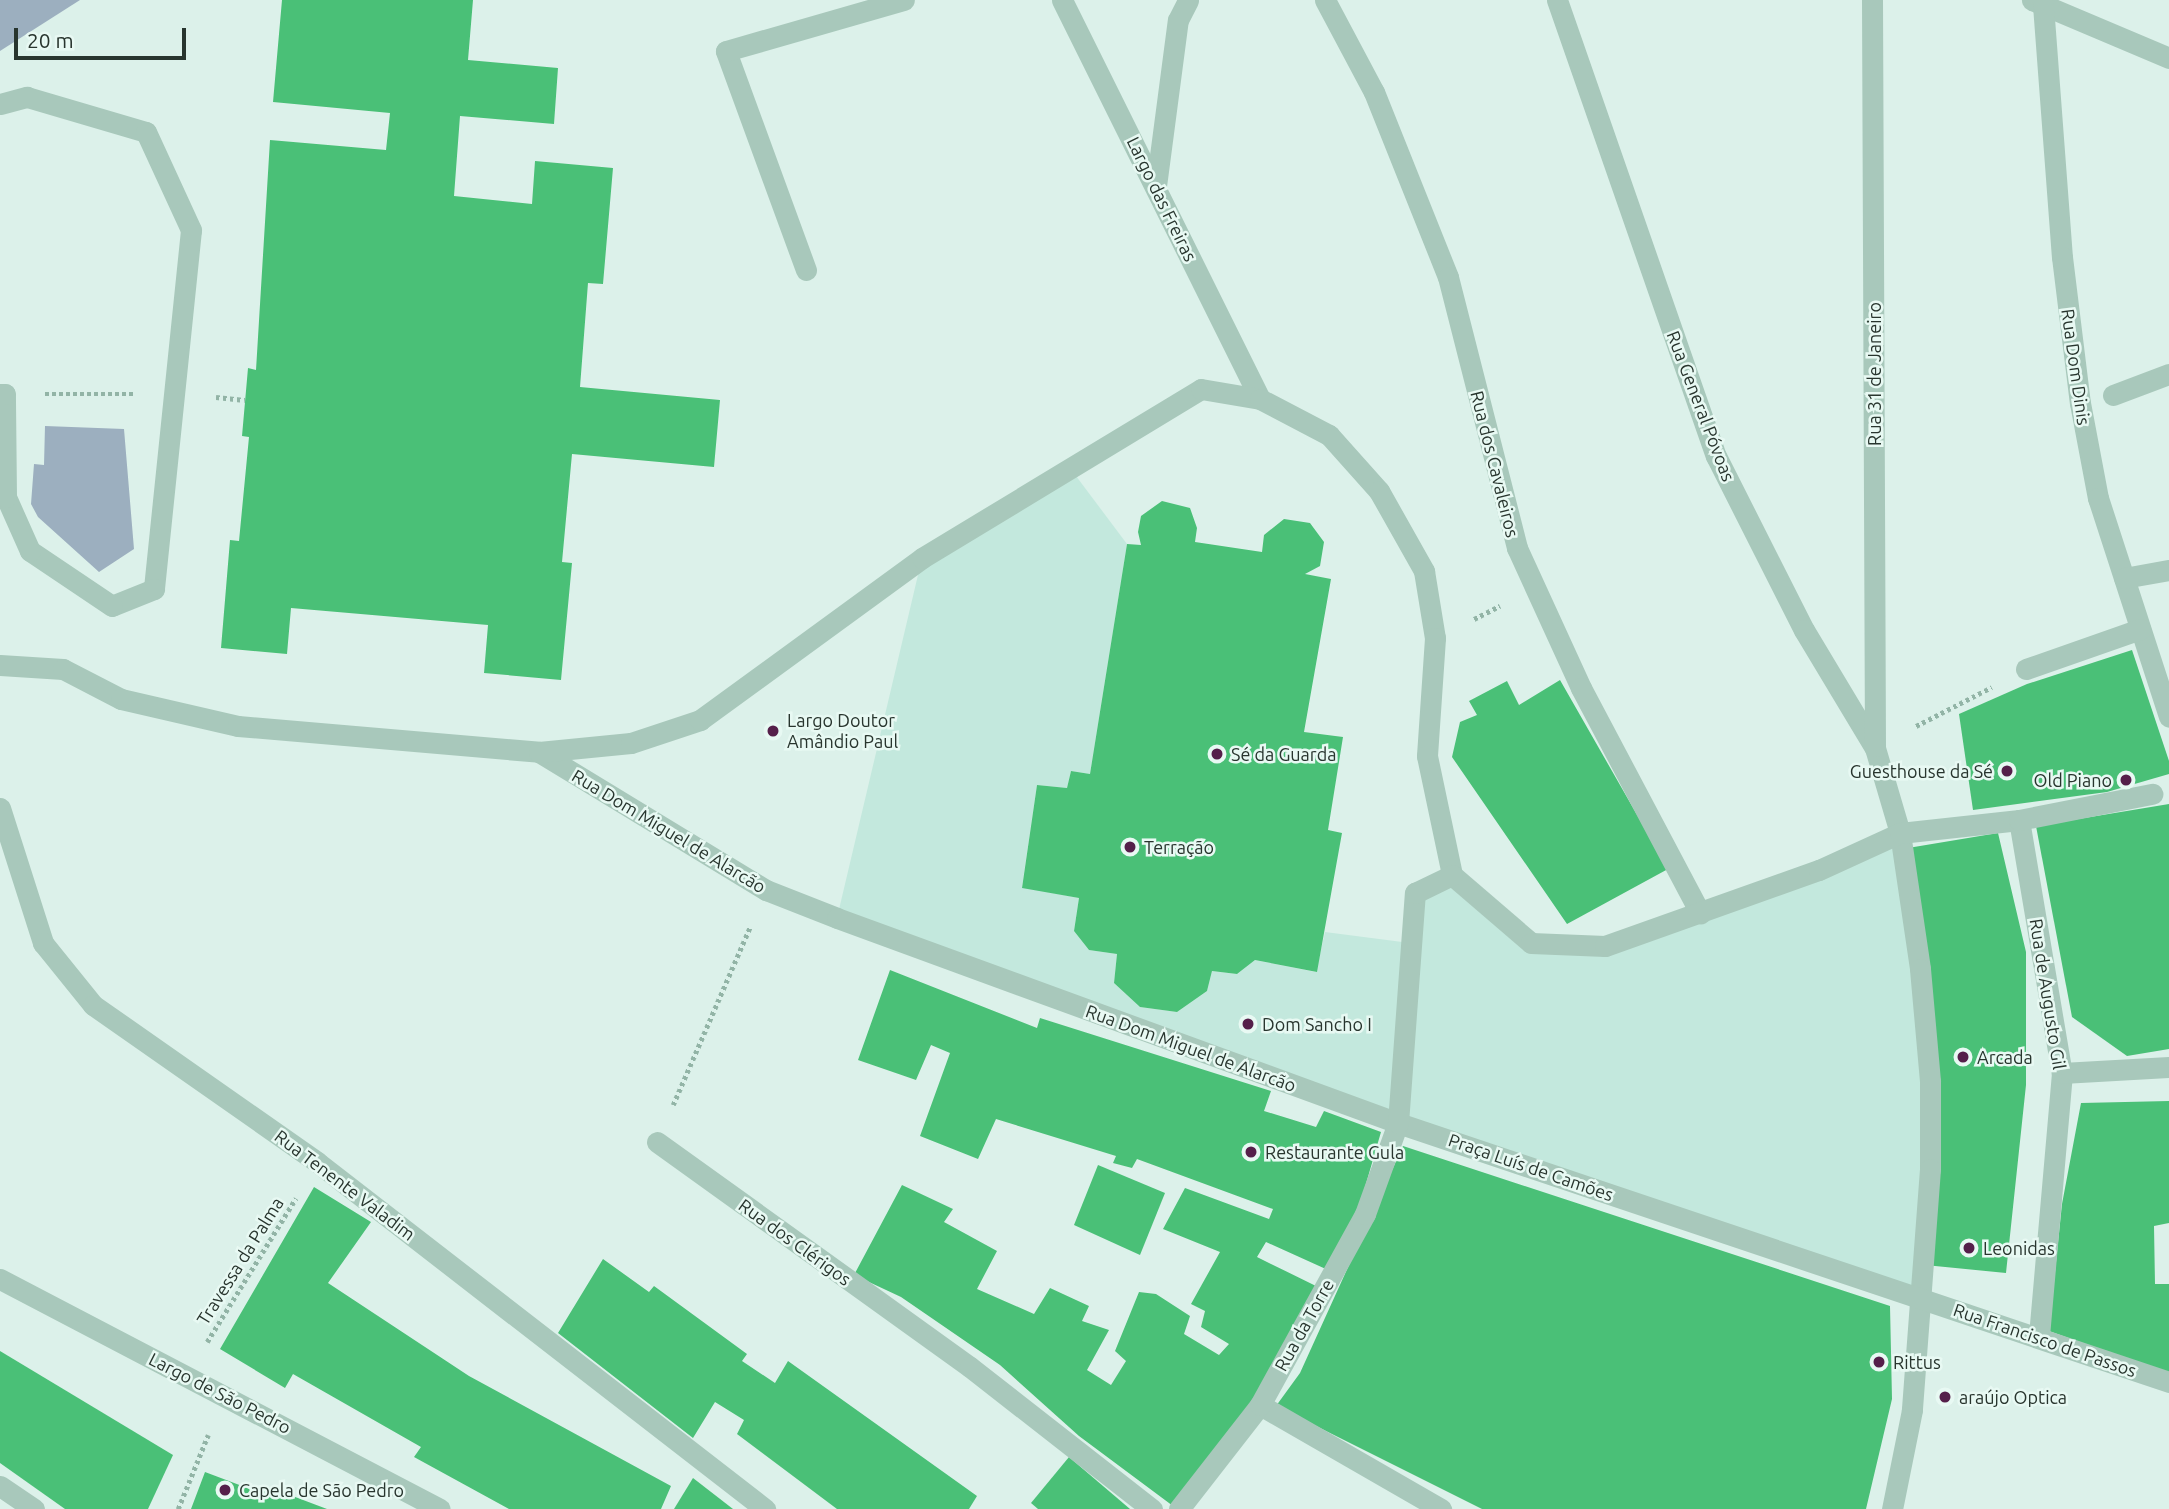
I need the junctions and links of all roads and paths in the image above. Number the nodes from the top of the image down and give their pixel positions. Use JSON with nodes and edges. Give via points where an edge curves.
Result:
{"nodes":[{"id":1,"x":904,"y":0,"type":"edge"},
{"id":2,"x":1062,"y":0,"type":"edge"},
{"id":3,"x":1188,"y":0,"type":"edge"},
{"id":4,"x":1325,"y":0,"type":"edge"},
{"id":5,"x":1556,"y":0,"type":"edge"},
{"id":6,"x":1872,"y":0,"type":"edge"},
{"id":7,"x":2038,"y":2,"type":"edge"},
{"id":8,"x":2169,"y":58,"type":"edge"},
{"id":9,"x":0,"y":104,"type":"edge"},
{"id":10,"x":1156,"y":186,"type":"junction"},
{"id":11,"x":806,"y":270,"type":"dead end"},
{"id":12,"x":2169,"y":374,"type":"edge"},
{"id":13,"x":2,"y":394,"type":"edge"},
{"id":14,"x":173,"y":394,"type":"junction"},
{"id":15,"x":2113,"y":395,"type":"dead end"},
{"id":16,"x":1260,"y":399,"type":"junction"},
{"id":17,"x":245,"y":400,"type":"dead end"},
{"id":18,"x":2169,"y":570,"type":"edge"},
{"id":19,"x":2124,"y":578,"type":"junction"},
{"id":20,"x":1506,"y":603,"type":"dead end"},
{"id":21,"x":2140,"y":629,"type":"junction"},
{"id":22,"x":1435,"y":638,"type":"junction"},
{"id":23,"x":0,"y":665,"type":"edge"},
{"id":24,"x":2026,"y":669,"type":"joint"},
{"id":25,"x":2169,"y":717,"type":"edge"},
{"id":26,"x":1875,"y":748,"type":"junction"},
{"id":27,"x":539,"y":752,"type":"junction"},
{"id":28,"x":2152,"y":794,"type":"dead end"},
{"id":29,"x":0,"y":808,"type":"edge"},
{"id":30,"x":2018,"y":820,"type":"junction"},
{"id":31,"x":1900,"y":833,"type":"junction"},
{"id":32,"x":1452,"y":875,"type":"junction"},
{"id":33,"x":766,"y":890,"type":"junction"},
{"id":34,"x":1700,"y":913,"type":"junction"},
{"id":35,"x":2169,"y":1066,"type":"edge"},
{"id":36,"x":2062,"y":1073,"type":"junction"},
{"id":37,"x":1398,"y":1123,"type":"junction"},
{"id":38,"x":657,"y":1142,"type":"joint"},
{"id":39,"x":317,"y":1162,"type":"junction"},
{"id":40,"x":0,"y":1279,"type":"edge"},
{"id":41,"x":1922,"y":1299,"type":"junction"},
{"id":42,"x":2039,"y":1335,"type":"junction"},
{"id":43,"x":186,"y":1376,"type":"junction"},
{"id":44,"x":2169,"y":1382,"type":"edge"},
{"id":45,"x":224,"y":1394,"type":"junction"},
{"id":46,"x":1260,"y":1405,"type":"junction"},
{"id":47,"x":0,"y":1486,"type":"edge"},
{"id":48,"x":34,"y":1509,"type":"edge"},
{"id":49,"x":178,"y":1509,"type":"edge"},
{"id":50,"x":440,"y":1509,"type":"edge"},
{"id":51,"x":765,"y":1509,"type":"edge"},
{"id":52,"x":1152,"y":1509,"type":"edge"},
{"id":53,"x":1179,"y":1509,"type":"edge"},
{"id":54,"x":1441,"y":1509,"type":"edge"},
{"id":55,"x":1892,"y":1509,"type":"edge"}],
"edges":[{"from":1,"to":11,"type":"street","via":[[726,51]]},
{"from":2,"to":10,"type":"street","name":"Largo das Freiras"},
{"from":3,"to":10,"type":"street","via":[[1178,20]]},
{"from":4,"to":34,"type":"street","name":"Rua dos Cavaleiros","via":[[1374,92],[1448,277],[1517,548],[1581,688]]},
{"from":5,"to":26,"type":"street","name":"Rua General Póvoas","via":[[1716,456],[1804,629]]},
{"from":6,"to":26,"type":"street","name":"Rua 31 de Janeiro"},
{"from":7,"to":8,"type":"street"},
{"from":7,"to":19,"type":"street","name":"Rua Dom Dinis","via":[[2080,403],[2098,498]]},
{"from":9,"to":14,"type":"street","via":[[27,97],[146,132],[191,230]]},
{"from":10,"to":16,"type":"street","name":"Largo das Freiras"},
{"from":12,"to":15,"type":"street"},
{"from":13,"to":14,"type":"path"},
{"from":13,"to":14,"type":"street","via":[[6,496],[30,551],[112,606],[154,589]]},
{"from":14,"to":17,"type":"path"},
{"from":16,"to":22,"type":"street","via":[[1329,435],[1379,491],[1424,571]]},
{"from":16,"to":27,"type":"street","via":[[1201,389],[922,558],[700,720],[631,743]]},
{"from":18,"to":19,"type":"street"},
{"from":19,"to":21,"type":"street","name":"Rua Dom Dinis"},
{"from":20,"to":22,"type":"path"},
{"from":21,"to":24,"type":"street"},
{"from":21,"to":25,"type":"street","name":"Rua Dom Dinis"},
{"from":22,"to":32,"type":"street","via":[[1427,756]]},
{"from":23,"to":27,"type":"street","name":"Rua Dom Miguel de Alarcão","via":[[63,669],[121,699],[238,726]]},
{"from":24,"to":26,"type":"path"},
{"from":26,"to":31,"type":"street","name":"Rua General Póvoas"},
{"from":27,"to":33,"type":"street","name":"Rua Dom Miguel de Alarcão"},
{"from":28,"to":30,"type":"street"},
{"from":29,"to":39,"type":"street","name":"Rua Tenente Valadim","via":[[43,943],[93,1005]]},
{"from":30,"to":31,"type":"street"},
{"from":30,"to":36,"type":"street","name":"Rua de Augusto Gil"},
{"from":31,"to":34,"type":"street","via":[[1819,870]]},
{"from":31,"to":41,"type":"street","name":"Rua General Póvoas","via":[[1920,969],[1930,1081]]},
{"from":32,"to":34,"type":"street","via":[[1531,943],[1605,946]]},
{"from":32,"to":37,"type":"street","via":[[1415,893]]},
{"from":33,"to":37,"type":"street","name":"Rua Dom Miguel de Alarcão"},
{"from":33,"to":38,"type":"path"},
{"from":35,"to":36,"type":"street"},
{"from":36,"to":42,"type":"street","name":"Rua de Augusto Gil"},
{"from":37,"to":41,"type":"street","name":"Praça Luís de Camões"},
{"from":37,"to":46,"type":"street","name":"Rua da Torre","via":[[1365,1214]]},
{"from":38,"to":52,"type":"street","name":"Rua dos Clérigos","via":[[970,1367]]},
{"from":39,"to":43,"type":"path","name":"Travessa da Palma"},
{"from":39,"to":51,"type":"street","name":"Rua Tenente Valadim"},
{"from":40,"to":43,"type":"street","name":"Largo de São Pedro"},
{"from":41,"to":42,"type":"street","name":"Rua Francisco de Passos"},
{"from":41,"to":55,"type":"street","name":"Rua General Póvoas","via":[[1912,1410]]},
{"from":42,"to":44,"type":"street","name":"Rua Francisco de Passos"},
{"from":43,"to":45,"type":"street","name":"Largo de São Pedro"},
{"from":45,"to":49,"type":"path"},
{"from":45,"to":50,"type":"street","name":"Largo de São Pedro"},
{"from":46,"to":53,"type":"street","name":"Rua da Torre"},
{"from":46,"to":54,"type":"street"},
{"from":47,"to":48,"type":"street"}]}
